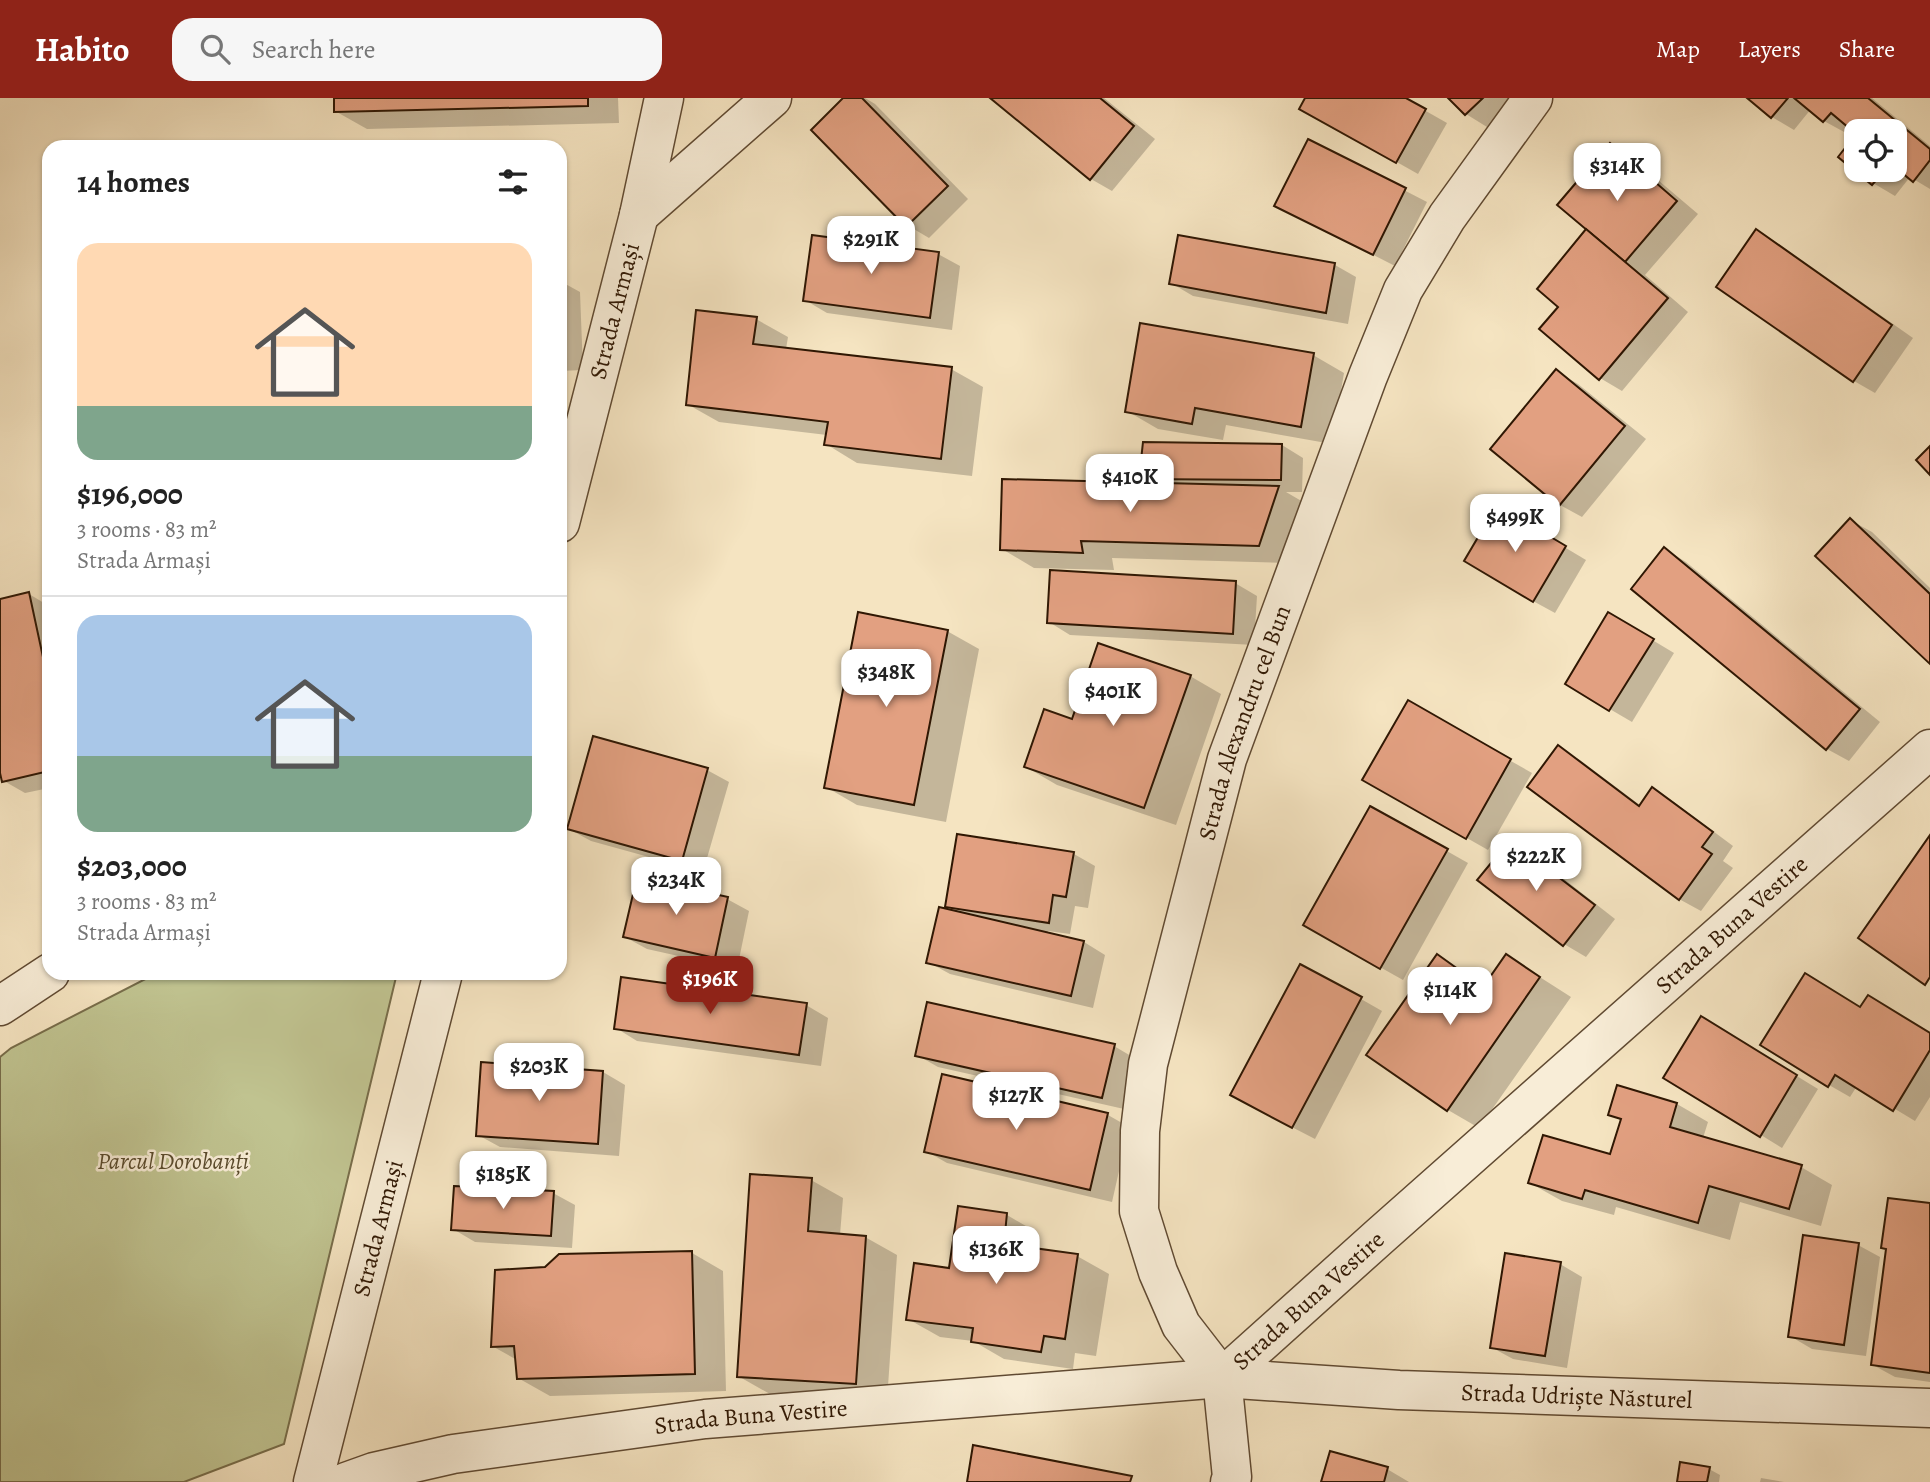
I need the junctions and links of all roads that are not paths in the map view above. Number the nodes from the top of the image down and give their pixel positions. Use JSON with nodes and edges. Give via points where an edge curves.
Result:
{"nodes":[{"id":1,"x":664,"y":98,"type":"edge"},
{"id":2,"x":772,"y":98,"type":"edge"},
{"id":3,"x":1534,"y":98,"type":"edge"},
{"id":4,"x":639,"y":215,"type":"junction"},
{"id":5,"x":567,"y":496,"type":"edge"},
{"id":6,"x":1930,"y":749,"type":"edge"},
{"id":7,"x":42,"y":978,"type":"edge"},
{"id":8,"x":441,"y":980,"type":"edge"},
{"id":9,"x":0,"y":1006,"type":"edge"},
{"id":10,"x":1222,"y":1378,"type":"junction"},
{"id":11,"x":1930,"y":1408,"type":"edge"},
{"id":12,"x":313,"y":1482,"type":"edge"},
{"id":13,"x":346,"y":1482,"type":"edge"},
{"id":14,"x":1230,"y":1482,"type":"edge"}],
"edges":[{"from":1,"to":4,"type":"street","name":"Strada Armași"},
{"from":2,"to":4,"type":"street"},
{"from":3,"to":10,"type":"street","name":"Strada Alexandru cel Bun","via":[[1447,217],[1403,290],[1368,376],[1227,759],[1149,1064],[1140,1131],[1139,1211],[1181,1325]]},
{"from":4,"to":5,"type":"street","name":"Strada Armași"},
{"from":6,"to":10,"type":"street","name":"Strada Buna Vestire"},
{"from":7,"to":9,"type":"street"},
{"from":8,"to":12,"type":"street","name":"Strada Armași"},
{"from":10,"to":11,"type":"street","name":"Strada Udriște Năsturel","via":[[1399,1390]]},
{"from":10,"to":13,"type":"street","name":"Strada Buna Vestire","via":[[705,1419],[453,1454]]},
{"from":10,"to":14,"type":"street"}]}
